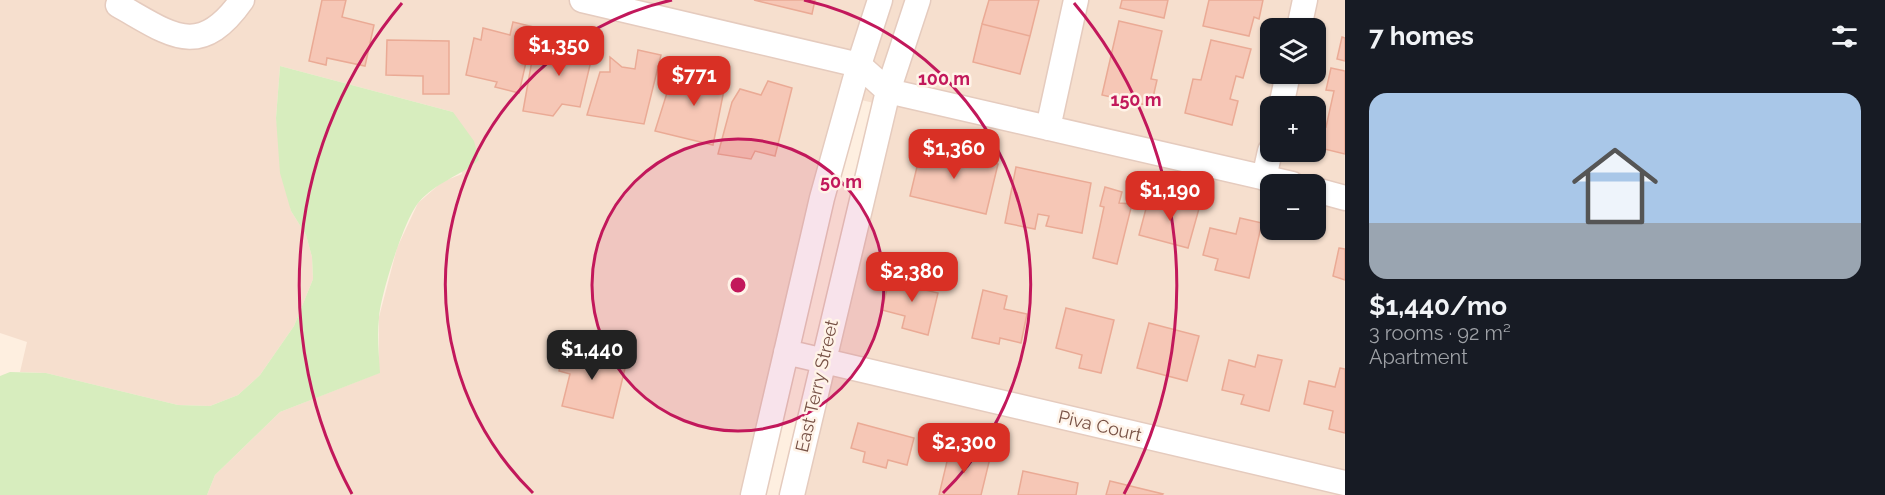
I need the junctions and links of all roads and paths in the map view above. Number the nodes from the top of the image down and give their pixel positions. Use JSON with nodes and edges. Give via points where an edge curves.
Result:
{"nodes":[{"id":1,"x":242,"y":0,"type":"edge"},
{"id":2,"x":582,"y":0,"type":"edge"},
{"id":3,"x":880,"y":0,"type":"edge"},
{"id":4,"x":918,"y":0,"type":"edge"},
{"id":5,"x":1076,"y":0,"type":"edge"},
{"id":6,"x":1305,"y":0,"type":"edge"},
{"id":7,"x":118,"y":5,"type":"dead end"},
{"id":8,"x":1301,"y":18,"type":"edge"},
{"id":9,"x":859,"y":65,"type":"junction"},
{"id":10,"x":888,"y":91,"type":"junction"},
{"id":11,"x":1048,"y":128,"type":"junction"},
{"id":12,"x":1260,"y":177,"type":"edge"},
{"id":13,"x":1326,"y":193,"type":"edge"},
{"id":14,"x":1345,"y":198,"type":"edge"},
{"id":15,"x":786,"y":352,"type":"junction"},
{"id":16,"x":823,"y":361,"type":"junction"},
{"id":17,"x":768,"y":430,"type":"junction"},
{"id":18,"x":1345,"y":483,"type":"edge"},
{"id":19,"x":753,"y":495,"type":"edge"},
{"id":20,"x":769,"y":495,"type":"edge"},
{"id":21,"x":792,"y":495,"type":"edge"}],
"edges":[{"from":1,"to":7,"type":"street","via":[[232,15],[212,31],[190,39],[167,33]]},
{"from":2,"to":9,"type":"street"},
{"from":3,"to":9,"type":"street"},
{"from":4,"to":10,"type":"street","name":"East Terry Street"},
{"from":5,"to":11,"type":"street"},
{"from":6,"to":8,"type":"street"},
{"from":9,"to":10,"type":"street"},
{"from":9,"to":15,"type":"street","via":[[822,198]]},
{"from":10,"to":11,"type":"street"},
{"from":10,"to":16,"type":"street","name":"East Terry Street"},
{"from":11,"to":12,"type":"street"},
{"from":13,"to":14,"type":"street"},
{"from":15,"to":16,"type":"street","name":"Piva Court"},
{"from":15,"to":17,"type":"street"},
{"from":16,"to":18,"type":"street","name":"Piva Court"},
{"from":16,"to":21,"type":"street","name":"East Terry Street"},
{"from":17,"to":19,"type":"street"},
{"from":17,"to":20,"type":"street","via":[[772,477]]}]}
